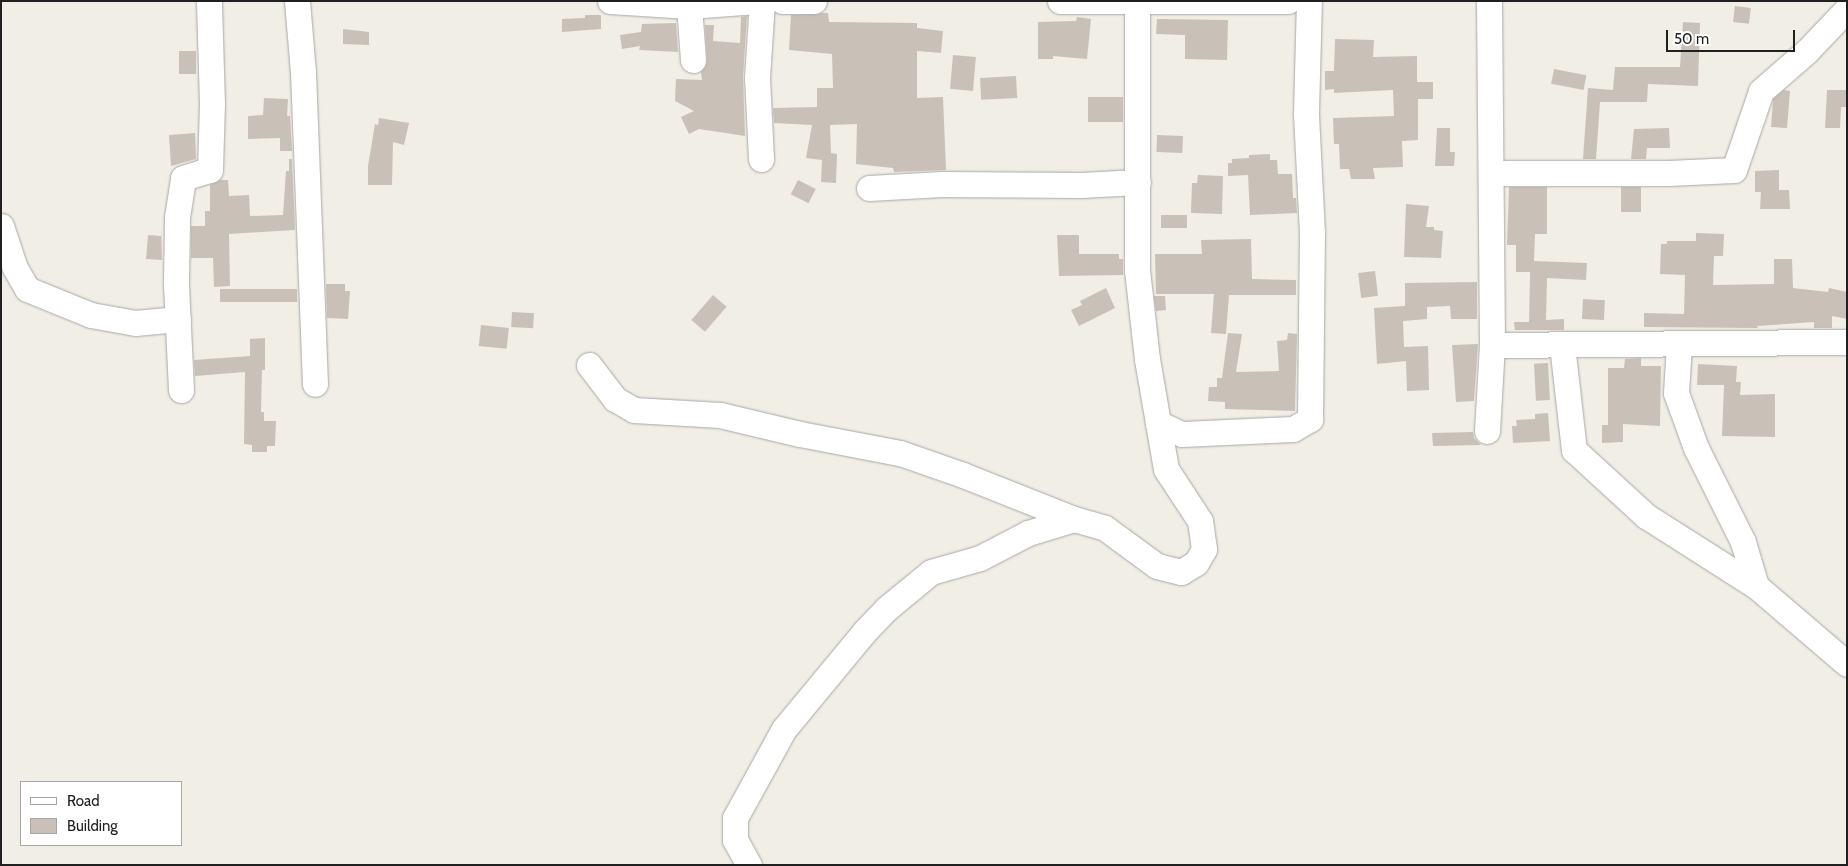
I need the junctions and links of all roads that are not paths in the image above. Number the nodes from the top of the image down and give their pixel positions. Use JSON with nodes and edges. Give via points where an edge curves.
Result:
{"nodes":[{"id":1,"x":209,"y":1,"type":"edge"},
{"id":2,"x":297,"y":1,"type":"edge"},
{"id":3,"x":610,"y":1,"type":"edge"},
{"id":4,"x":757,"y":1,"type":"edge"},
{"id":5,"x":762,"y":1,"type":"edge"},
{"id":6,"x":770,"y":1,"type":"edge"},
{"id":7,"x":814,"y":1,"type":"edge"},
{"id":8,"x":1060,"y":1,"type":"edge"},
{"id":9,"x":1288,"y":1,"type":"edge"},
{"id":10,"x":1309,"y":1,"type":"edge"},
{"id":11,"x":1489,"y":1,"type":"edge"},
{"id":12,"x":782,"y":2,"type":"edge"},
{"id":13,"x":1138,"y":2,"type":"edge"},
{"id":14,"x":692,"y":4,"type":"edge"},
{"id":15,"x":1847,"y":9,"type":"edge"},
{"id":16,"x":693,"y":60,"type":"dead end"},
{"id":17,"x":761,"y":159,"type":"dead end"},
{"id":18,"x":1492,"y":174,"type":"junction"},
{"id":19,"x":1138,"y":182,"type":"junction"},
{"id":20,"x":869,"y":188,"type":"dead end"},
{"id":21,"x":1,"y":226,"type":"edge"},
{"id":22,"x":178,"y":319,"type":"junction"},
{"id":23,"x":1847,"y":342,"type":"edge"},
{"id":24,"x":1492,"y":345,"type":"junction"},
{"id":25,"x":1562,"y":345,"type":"junction"},
{"id":26,"x":1678,"y":345,"type":"junction"},
{"id":27,"x":589,"y":365,"type":"dead end"},
{"id":28,"x":315,"y":384,"type":"dead end"},
{"id":29,"x":181,"y":390,"type":"dead end"},
{"id":30,"x":1158,"y":423,"type":"junction"},
{"id":31,"x":1488,"y":430,"type":"dead end"},
{"id":32,"x":1074,"y":519,"type":"junction"},
{"id":33,"x":1756,"y":586,"type":"junction"},
{"id":34,"x":1847,"y":664,"type":"edge"},
{"id":35,"x":749,"y":865,"type":"edge"}],
"edges":[{"from":1,"to":22,"type":"street","via":[[210,170],[184,178],[177,217]]},
{"from":2,"to":28,"type":"street","via":[[303,72]]},
{"from":3,"to":14,"type":"street"},
{"from":4,"to":14,"type":"street"},
{"from":5,"to":17,"type":"street","via":[[757,78]]},
{"from":6,"to":12,"type":"street"},
{"from":7,"to":12,"type":"street"},
{"from":8,"to":13,"type":"street"},
{"from":9,"to":13,"type":"street"},
{"from":10,"to":30,"type":"street","via":[[1306,113],[1312,233],[1310,419],[1293,429],[1182,434]]},
{"from":11,"to":18,"type":"street"},
{"from":13,"to":19,"type":"street"},
{"from":14,"to":16,"type":"street"},
{"from":15,"to":18,"type":"street","via":[[1807,51],[1761,91],[1734,170],[1668,174]]},
{"from":18,"to":24,"type":"street"},
{"from":19,"to":20,"type":"street"},
{"from":19,"to":30,"type":"street","via":[[1138,270],[1147,359]]},
{"from":21,"to":22,"type":"street","via":[[27,289],[91,315],[135,323]]},
{"from":22,"to":29,"type":"street"},
{"from":23,"to":26,"type":"street"},
{"from":24,"to":25,"type":"street"},
{"from":24,"to":31,"type":"street"},
{"from":25,"to":26,"type":"street"},
{"from":25,"to":33,"type":"street","via":[[1574,450],[1646,516]]},
{"from":26,"to":33,"type":"street","via":[[1676,393],[1696,448],[1743,542]]},
{"from":27,"to":32,"type":"street","via":[[615,399],[634,410],[720,415],[900,453],[963,474]]},
{"from":30,"to":32,"type":"street","via":[[1166,469],[1200,522],[1204,549],[1196,563],[1182,572],[1157,566],[1105,528]]},
{"from":32,"to":35,"type":"street","via":[[1028,533],[980,558],[931,572],[865,631],[784,729],[735,818],[735,840]]},
{"from":33,"to":34,"type":"street"}]}
